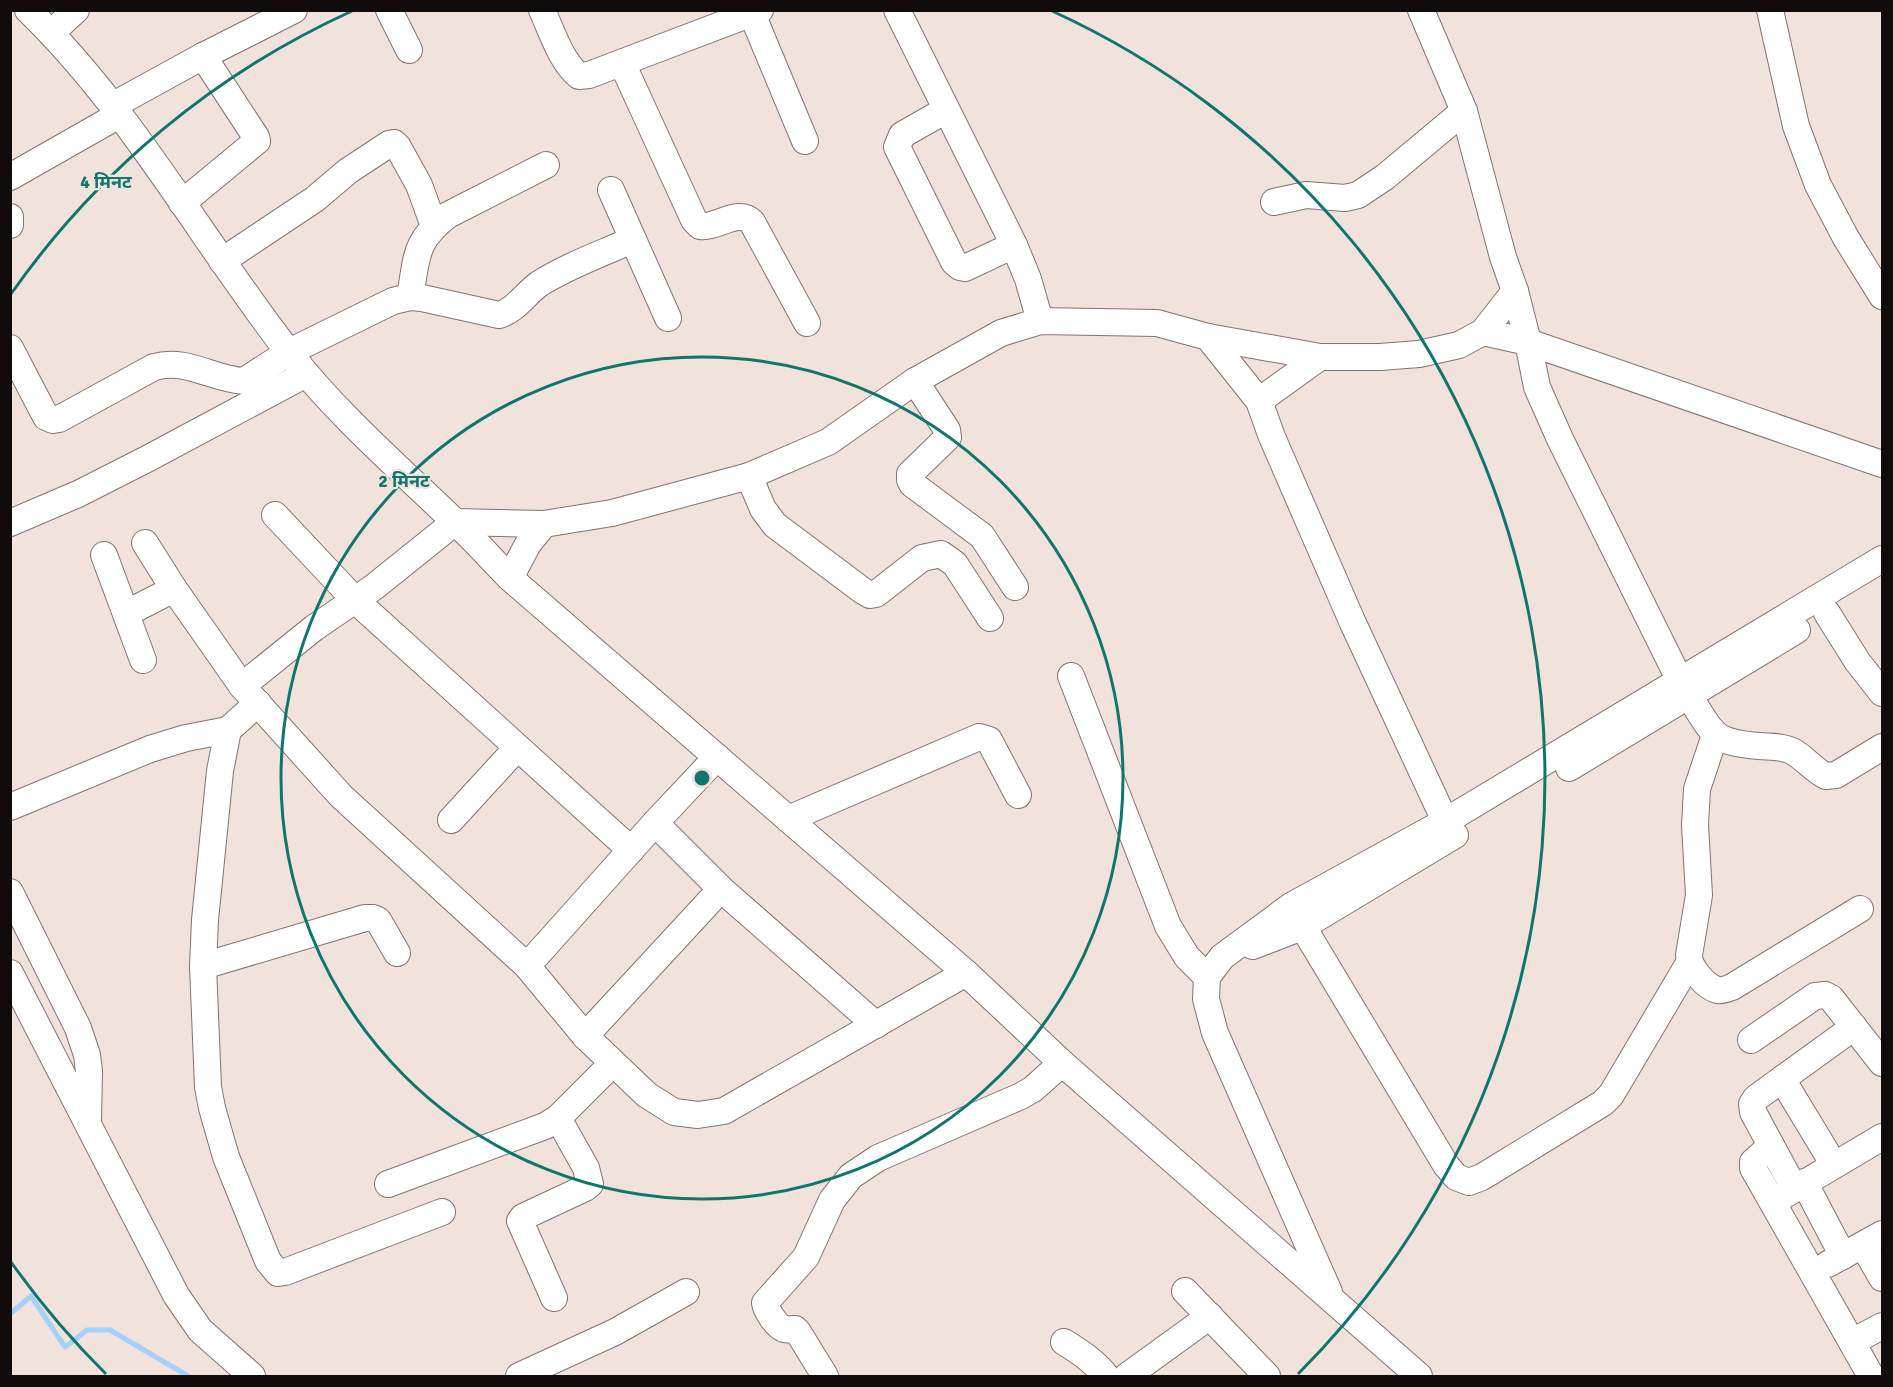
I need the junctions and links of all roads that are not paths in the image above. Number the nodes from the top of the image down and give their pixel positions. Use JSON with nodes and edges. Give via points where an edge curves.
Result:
{"nodes":[{"id":1,"x":28,"y":10,"type":"edge"},
{"id":2,"x":76,"y":10,"type":"edge"},
{"id":3,"x":294,"y":10,"type":"edge"},
{"id":4,"x":389,"y":10,"type":"edge"},
{"id":5,"x":542,"y":10,"type":"edge"},
{"id":6,"x":897,"y":10,"type":"edge"},
{"id":7,"x":1421,"y":10,"type":"edge"},
{"id":8,"x":1770,"y":10,"type":"edge"},
{"id":9,"x":756,"y":12,"type":"edge"},
{"id":10,"x":51,"y":33,"type":"junction"},
{"id":11,"x":409,"y":50,"type":"dead end"},
{"id":12,"x":203,"y":56,"type":"junction"},
{"id":13,"x":622,"y":63,"type":"junction"},
{"id":14,"x":116,"y":110,"type":"junction"},
{"id":15,"x":946,"y":110,"type":"junction"},
{"id":16,"x":1464,"y":111,"type":"junction"},
{"id":17,"x":805,"y":141,"type":"dead end"},
{"id":18,"x":546,"y":165,"type":"dead end"},
{"id":19,"x":10,"y":177,"type":"edge"},
{"id":20,"x":611,"y":190,"type":"dead end"},
{"id":21,"x":1274,"y":202,"type":"dead end"},
{"id":22,"x":182,"y":203,"type":"junction"},
{"id":23,"x":10,"y":216,"type":"edge"},
{"id":24,"x":10,"y":225,"type":"edge"},
{"id":25,"x":434,"y":226,"type":"junction"},
{"id":26,"x":632,"y":240,"type":"junction"},
{"id":27,"x":1014,"y":245,"type":"junction"},
{"id":28,"x":222,"y":261,"type":"junction"},
{"id":29,"x":1515,"y":291,"type":"junction"},
{"id":30,"x":1882,"y":296,"type":"edge"},
{"id":31,"x":410,"y":297,"type":"junction"},
{"id":32,"x":668,"y":318,"type":"dead end"},
{"id":33,"x":1040,"y":321,"type":"junction"},
{"id":34,"x":807,"y":323,"type":"dead end"},
{"id":35,"x":1483,"y":332,"type":"junction"},
{"id":36,"x":1209,"y":337,"type":"junction"},
{"id":37,"x":1528,"y":342,"type":"junction"},
{"id":38,"x":10,"y":348,"type":"edge"},
{"id":39,"x":289,"y":352,"type":"junction"},
{"id":40,"x":1320,"y":357,"type":"junction"},
{"id":41,"x":306,"y":374,"type":"junction"},
{"id":42,"x":915,"y":381,"type":"junction"},
{"id":43,"x":1258,"y":401,"type":"junction"},
{"id":44,"x":1882,"y":465,"type":"edge"},
{"id":45,"x":748,"y":476,"type":"junction"},
{"id":46,"x":275,"y":516,"type":"dead end"},
{"id":47,"x":10,"y":522,"type":"edge"},
{"id":48,"x":455,"y":522,"type":"junction"},
{"id":49,"x":544,"y":524,"type":"junction"},
{"id":50,"x":145,"y":543,"type":"dead end"},
{"id":51,"x":104,"y":555,"type":"dead end"},
{"id":52,"x":1882,"y":559,"type":"edge"},
{"id":53,"x":510,"y":578,"type":"junction"},
{"id":54,"x":1882,"y":578,"type":"edge"},
{"id":55,"x":1015,"y":587,"type":"dead end"},
{"id":56,"x":174,"y":589,"type":"junction"},
{"id":57,"x":356,"y":600,"type":"junction"},
{"id":58,"x":1827,"y":612,"type":"junction"},
{"id":59,"x":127,"y":613,"type":"junction"},
{"id":60,"x":990,"y":618,"type":"dead end"},
{"id":61,"x":143,"y":660,"type":"dead end"},
{"id":62,"x":1071,"y":676,"type":"dead end"},
{"id":63,"x":1686,"y":691,"type":"junction"},
{"id":64,"x":1882,"y":693,"type":"edge"},
{"id":65,"x":250,"y":695,"type":"junction"},
{"id":66,"x":228,"y":730,"type":"junction"},
{"id":67,"x":1715,"y":735,"type":"junction"},
{"id":68,"x":1882,"y":747,"type":"edge"},
{"id":69,"x":517,"y":748,"type":"junction"},
{"id":70,"x":717,"y":757,"type":"junction"},
{"id":71,"x":1018,"y":795,"type":"dead end"},
{"id":72,"x":10,"y":807,"type":"edge"},
{"id":73,"x":788,"y":819,"type":"junction"},
{"id":74,"x":451,"y":820,"type":"dead end"},
{"id":75,"x":655,"y":823,"type":"junction"},
{"id":76,"x":1450,"y":829,"type":"junction"},
{"id":77,"x":631,"y":850,"type":"junction"},
{"id":78,"x":721,"y":889,"type":"junction"},
{"id":79,"x":10,"y":892,"type":"edge"},
{"id":80,"x":1860,"y":909,"type":"dead end"},
{"id":81,"x":1297,"y":917,"type":"junction"},
{"id":82,"x":397,"y":953,"type":"dead end"},
{"id":83,"x":1689,"y":963,"type":"junction"},
{"id":84,"x":203,"y":966,"type":"junction"},
{"id":85,"x":527,"y":966,"type":"junction"},
{"id":86,"x":1214,"y":967,"type":"junction"},
{"id":87,"x":10,"y":973,"type":"edge"},
{"id":88,"x":966,"y":974,"type":"junction"},
{"id":89,"x":876,"y":1025,"type":"junction"},
{"id":90,"x":1854,"y":1027,"type":"junction"},
{"id":91,"x":585,"y":1036,"type":"junction"},
{"id":92,"x":1751,"y":1040,"type":"dead end"},
{"id":93,"x":1062,"y":1063,"type":"junction"},
{"id":94,"x":1882,"y":1063,"type":"edge"},
{"id":95,"x":613,"y":1064,"type":"junction"},
{"id":96,"x":1782,"y":1079,"type":"junction"},
{"id":97,"x":558,"y":1118,"type":"junction"},
{"id":98,"x":87,"y":1122,"type":"junction"},
{"id":99,"x":1882,"y":1137,"type":"edge"},
{"id":100,"x":1771,"y":1146,"type":"junction"},
{"id":101,"x":1834,"y":1165,"type":"junction"},
{"id":102,"x":388,"y":1184,"type":"dead end"},
{"id":103,"x":1799,"y":1185,"type":"junction"},
{"id":104,"x":1773,"y":1202,"type":"junction"},
{"id":105,"x":442,"y":1212,"type":"dead end"},
{"id":106,"x":1863,"y":1245,"type":"edge"},
{"id":107,"x":1813,"y":1273,"type":"junction"},
{"id":108,"x":1882,"y":1278,"type":"edge"},
{"id":109,"x":1185,"y":1291,"type":"dead end"},
{"id":110,"x":686,"y":1292,"type":"dead end"},
{"id":111,"x":554,"y":1298,"type":"dead end"},
{"id":112,"x":1332,"y":1299,"type":"junction"},
{"id":113,"x":1210,"y":1316,"type":"junction"},
{"id":114,"x":1882,"y":1326,"type":"edge"},
{"id":115,"x":1064,"y":1342,"type":"dead end"},
{"id":116,"x":1852,"y":1342,"type":"junction"},
{"id":117,"x":252,"y":1377,"type":"edge"},
{"id":118,"x":519,"y":1377,"type":"edge"},
{"id":119,"x":825,"y":1377,"type":"edge"},
{"id":120,"x":1106,"y":1377,"type":"edge"},
{"id":121,"x":1127,"y":1377,"type":"edge"},
{"id":122,"x":1267,"y":1377,"type":"edge"},
{"id":123,"x":1419,"y":1377,"type":"edge"},
{"id":124,"x":1871,"y":1377,"type":"edge"}],
"edges":[{"from":1,"to":10,"type":"street"},
{"from":2,"to":10,"type":"street"},
{"from":3,"to":12,"type":"street"},
{"from":4,"to":11,"type":"street"},
{"from":5,"to":13,"type":"street","via":[[566,61],[579,76]]},
{"from":6,"to":15,"type":"street"},
{"from":7,"to":16,"type":"street"},
{"from":8,"to":30,"type":"street","via":[[1796,126],[1818,185]]},
{"from":9,"to":13,"type":"street"},
{"from":9,"to":17,"type":"street"},
{"from":10,"to":14,"type":"street"},
{"from":12,"to":14,"type":"street"},
{"from":12,"to":22,"type":"street","via":[[257,141]]},
{"from":13,"to":34,"type":"street","via":[[694,220],[709,227],[740,215],[747,217]]},
{"from":14,"to":19,"type":"street"},
{"from":14,"to":22,"type":"street"},
{"from":15,"to":27,"type":"street"},
{"from":15,"to":27,"type":"street","via":[[902,135],[897,147],[954,262],[965,268]]},
{"from":16,"to":21,"type":"street","via":[[1358,195],[1306,195]]},
{"from":16,"to":29,"type":"street"},
{"from":18,"to":25,"type":"street"},
{"from":20,"to":26,"type":"street"},
{"from":22,"to":28,"type":"street"},
{"from":23,"to":24,"type":"street"},
{"from":25,"to":28,"type":"street","via":[[414,175],[394,143]]},
{"from":25,"to":31,"type":"street","via":[[419,248]]},
{"from":26,"to":31,"type":"street","via":[[549,278],[507,313],[499,315]]},
{"from":26,"to":32,"type":"street"},
{"from":27,"to":33,"type":"street"},
{"from":28,"to":39,"type":"street"},
{"from":29,"to":35,"type":"street"},
{"from":29,"to":37,"type":"street"},
{"from":31,"to":39,"type":"street","via":[[393,301]]},
{"from":33,"to":36,"type":"street","via":[[1158,322]]},
{"from":33,"to":42,"type":"street","via":[[1001,333]]},
{"from":35,"to":37,"type":"street"},
{"from":35,"to":40,"type":"street","via":[[1459,345],[1419,354]]},
{"from":36,"to":40,"type":"street"},
{"from":36,"to":43,"type":"street"},
{"from":37,"to":44,"type":"street"},
{"from":37,"to":63,"type":"street","via":[[1537,387],[1556,429]]},
{"from":38,"to":39,"type":"street","via":[[46,417],[53,420],[154,367],[180,364],[244,381]]},
{"from":39,"to":41,"type":"street"},
{"from":40,"to":43,"type":"street"},
{"from":41,"to":47,"type":"street","via":[[78,494]]},
{"from":41,"to":48,"type":"street","via":[[358,430]]},
{"from":42,"to":45,"type":"street","via":[[828,442]]},
{"from":42,"to":55,"type":"street","via":[[948,437],[910,474],[910,480],[982,536]]},
{"from":43,"to":76,"type":"street","via":[[1352,621]]},
{"from":45,"to":49,"type":"street","via":[[612,513]]},
{"from":45,"to":60,"type":"street","via":[[775,525],[863,591],[876,594],[922,558],[941,554],[955,564]]},
{"from":46,"to":57,"type":"street"},
{"from":48,"to":49,"type":"street"},
{"from":48,"to":53,"type":"street"},
{"from":48,"to":57,"type":"street"},
{"from":49,"to":53,"type":"street"},
{"from":50,"to":56,"type":"street"},
{"from":51,"to":59,"type":"street"},
{"from":52,"to":63,"type":"street"},
{"from":53,"to":70,"type":"street"},
{"from":54,"to":58,"type":"street"},
{"from":56,"to":59,"type":"street"},
{"from":56,"to":65,"type":"street"},
{"from":57,"to":65,"type":"street","via":[[314,628]]},
{"from":57,"to":69,"type":"street"},
{"from":58,"to":63,"type":"street"},
{"from":58,"to":64,"type":"street"},
{"from":59,"to":61,"type":"street"},
{"from":62,"to":86,"type":"street","via":[[1168,926],[1187,957]]},
{"from":63,"to":67,"type":"street"},
{"from":63,"to":76,"type":"street"},
{"from":65,"to":66,"type":"street"},
{"from":65,"to":85,"type":"street","via":[[341,796]]},
{"from":66,"to":72,"type":"street","via":[[150,749]]},
{"from":66,"to":84,"type":"street","via":[[218,794]]},
{"from":67,"to":68,"type":"street","via":[[1729,742],[1792,751],[1826,776],[1836,775]]},
{"from":67,"to":83,"type":"street","via":[[1697,789],[1699,895]]},
{"from":69,"to":74,"type":"street"},
{"from":69,"to":77,"type":"street"},
{"from":70,"to":73,"type":"street"},
{"from":70,"to":75,"type":"street"},
{"from":71,"to":73,"type":"street","via":[[990,740],[979,737]]},
{"from":73,"to":88,"type":"street"},
{"from":75,"to":77,"type":"street"},
{"from":75,"to":78,"type":"street"},
{"from":76,"to":81,"type":"street"},
{"from":77,"to":85,"type":"street"},
{"from":78,"to":89,"type":"street"},
{"from":78,"to":91,"type":"street"},
{"from":79,"to":98,"type":"street","via":[[78,1028],[87,1054]]},
{"from":80,"to":83,"type":"street","via":[[1749,978],[1721,991],[1709,985]]},
{"from":81,"to":83,"type":"street","via":[[1446,1165],[1456,1177],[1469,1182],[1603,1103]]},
{"from":81,"to":86,"type":"street"},
{"from":82,"to":84,"type":"street","via":[[378,921],[365,918]]},
{"from":84,"to":105,"type":"street","via":[[212,1107],[226,1157],[273,1269],[285,1272]]},
{"from":85,"to":91,"type":"street"},
{"from":86,"to":112,"type":"street","via":[[1206,999],[1215,1033]]},
{"from":87,"to":98,"type":"street"},
{"from":88,"to":89,"type":"street"},
{"from":88,"to":93,"type":"street"},
{"from":89,"to":95,"type":"street","via":[[724,1111],[698,1115],[674,1112],[647,1095]]},
{"from":90,"to":92,"type":"street","via":[[1831,998],[1815,996]]},
{"from":90,"to":94,"type":"street"},
{"from":90,"to":96,"type":"street"},
{"from":91,"to":95,"type":"street"},
{"from":93,"to":112,"type":"street"},
{"from":93,"to":119,"type":"street","via":[[1021,1096],[862,1167],[836,1193],[806,1257],[765,1303],[781,1327],[798,1332]]},
{"from":95,"to":97,"type":"street"},
{"from":96,"to":100,"type":"street","via":[[1752,1104]]},
{"from":96,"to":101,"type":"street"},
{"from":97,"to":102,"type":"street"},
{"from":97,"to":111,"type":"street","via":[[586,1168],[590,1184],[520,1221]]},
{"from":98,"to":117,"type":"street","via":[[176,1295],[200,1330]]},
{"from":99,"to":101,"type":"street"},
{"from":100,"to":103,"type":"street"},
{"from":100,"to":104,"type":"street","via":[[1753,1162],[1753,1168]]},
{"from":101,"to":103,"type":"street"},
{"from":103,"to":104,"type":"street"},
{"from":103,"to":106,"type":"street"},
{"from":104,"to":107,"type":"street"},
{"from":106,"to":107,"type":"street"},
{"from":106,"to":108,"type":"street"},
{"from":107,"to":116,"type":"street"},
{"from":109,"to":113,"type":"street"},
{"from":110,"to":118,"type":"street","via":[[615,1332]]},
{"from":112,"to":123,"type":"street"},
{"from":113,"to":121,"type":"street"},
{"from":113,"to":122,"type":"street"},
{"from":114,"to":116,"type":"street"},
{"from":115,"to":120,"type":"street","via":[[1098,1365]]},
{"from":116,"to":124,"type":"street"}]}
